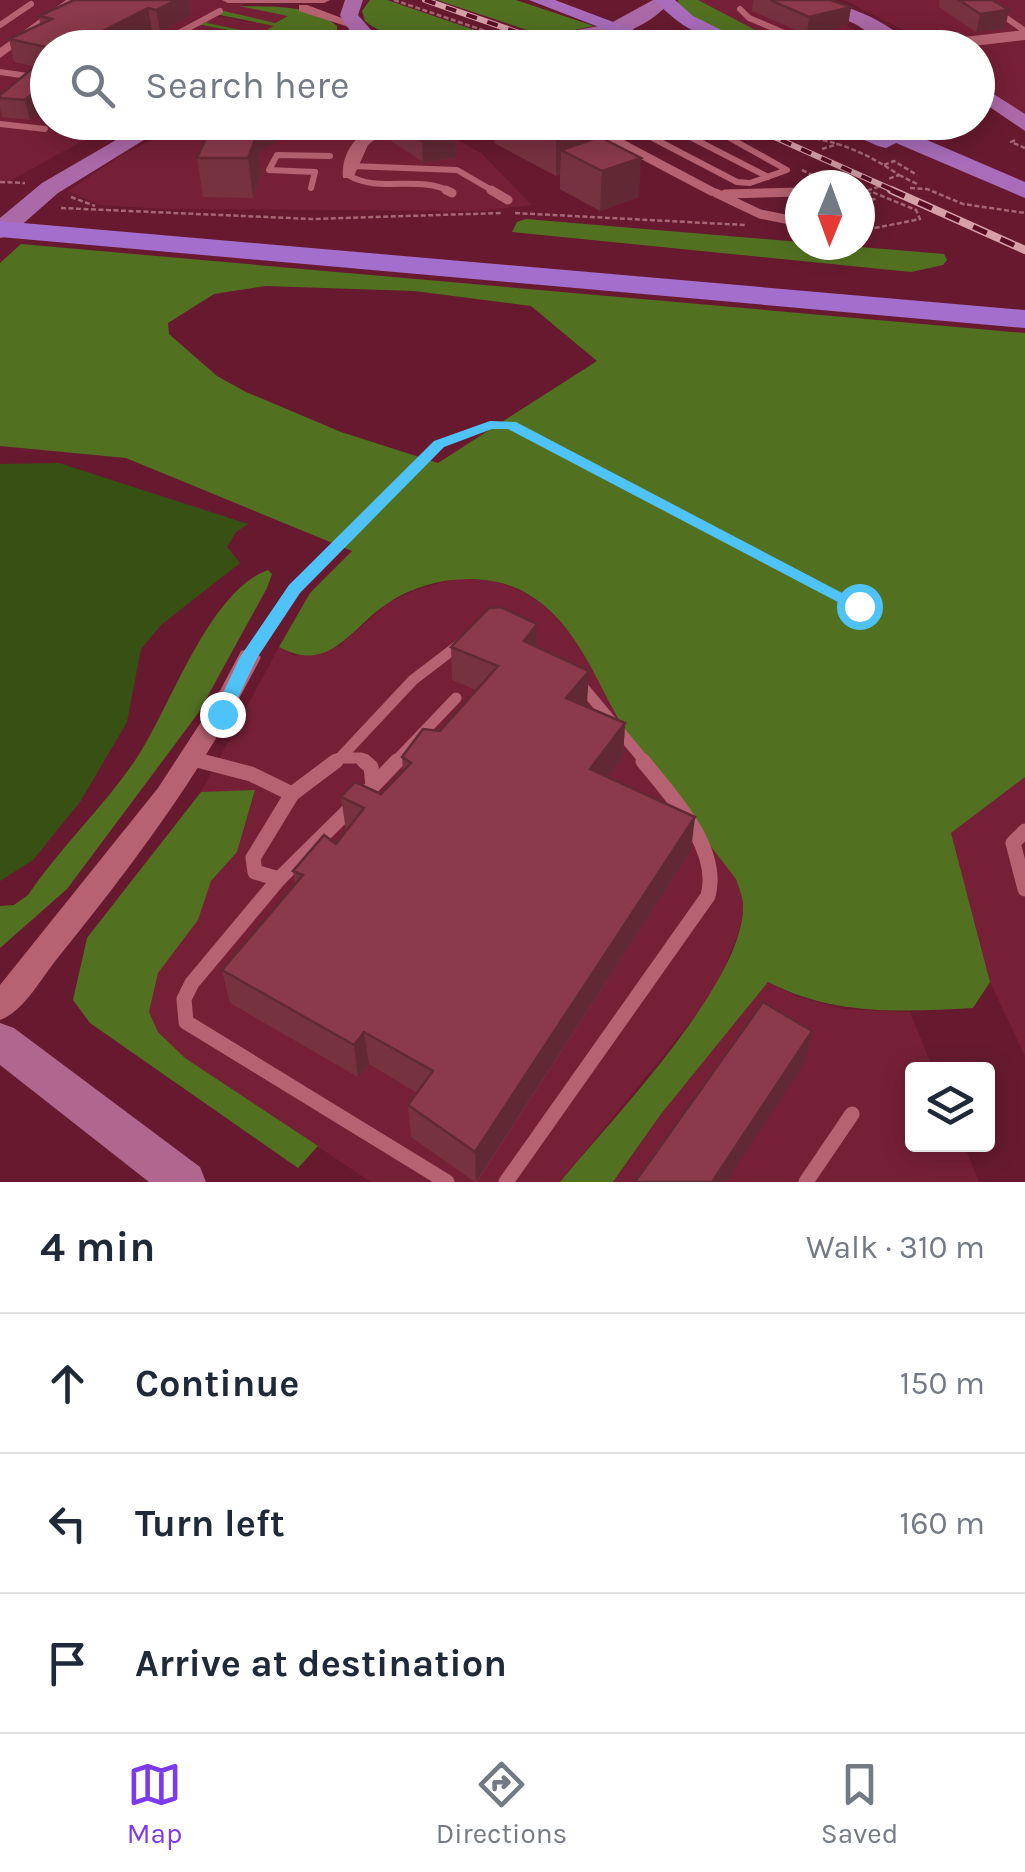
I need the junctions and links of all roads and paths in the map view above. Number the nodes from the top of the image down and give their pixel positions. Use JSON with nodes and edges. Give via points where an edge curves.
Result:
{"nodes":[{"id":1,"x":73,"y":0,"type":"edge"},
{"id":2,"x":324,"y":0,"type":"edge"},
{"id":3,"x":354,"y":0,"type":"edge"},
{"id":4,"x":394,"y":0,"type":"edge"},
{"id":5,"x":538,"y":0,"type":"edge"},
{"id":6,"x":563,"y":0,"type":"edge"},
{"id":7,"x":664,"y":0,"type":"edge"},
{"id":8,"x":812,"y":0,"type":"edge"},
{"id":9,"x":832,"y":0,"type":"edge"},
{"id":10,"x":981,"y":0,"type":"edge"},
{"id":11,"x":260,"y":2,"type":"edge"},
{"id":12,"x":31,"y":4,"type":"dead end"},
{"id":13,"x":224,"y":6,"type":"edge"},
{"id":14,"x":740,"y":9,"type":"dead end"},
{"id":15,"x":0,"y":24,"type":"edge"},
{"id":16,"x":353,"y":26,"type":"junction"},
{"id":17,"x":31,"y":30,"type":"edge"},
{"id":18,"x":182,"y":30,"type":"edge"},
{"id":19,"x":351,"y":30,"type":"edge"},
{"id":20,"x":359,"y":30,"type":"edge"},
{"id":21,"x":474,"y":30,"type":"edge"},
{"id":22,"x":605,"y":30,"type":"edge"},
{"id":23,"x":622,"y":30,"type":"edge"},
{"id":24,"x":646,"y":30,"type":"edge"},
{"id":25,"x":710,"y":30,"type":"edge"},
{"id":26,"x":772,"y":30,"type":"edge"},
{"id":27,"x":878,"y":30,"type":"edge"},
{"id":28,"x":896,"y":30,"type":"edge"},
{"id":29,"x":30,"y":31,"type":"edge"},
{"id":30,"x":0,"y":33,"type":"edge"},
{"id":31,"x":1025,"y":33,"type":"edge"},
{"id":32,"x":24,"y":35,"type":"junction"},
{"id":33,"x":995,"y":37,"type":"edge"},
{"id":34,"x":0,"y":54,"type":"edge"},
{"id":35,"x":0,"y":72,"type":"edge"},
{"id":36,"x":30,"y":76,"type":"edge"},
{"id":37,"x":995,"y":102,"type":"edge"},
{"id":38,"x":995,"y":116,"type":"edge"},
{"id":39,"x":0,"y":124,"type":"edge"},
{"id":40,"x":1025,"y":124,"type":"edge"},
{"id":41,"x":30,"y":127,"type":"edge"},
{"id":42,"x":1025,"y":135,"type":"edge"},
{"id":43,"x":95,"y":140,"type":"edge"},
{"id":44,"x":130,"y":140,"type":"edge"},
{"id":45,"x":363,"y":140,"type":"edge"},
{"id":46,"x":613,"y":140,"type":"edge"},
{"id":47,"x":656,"y":140,"type":"edge"},
{"id":48,"x":696,"y":140,"type":"edge"},
{"id":49,"x":735,"y":140,"type":"edge"},
{"id":50,"x":830,"y":140,"type":"edge"},
{"id":51,"x":846,"y":140,"type":"edge"},
{"id":52,"x":861,"y":140,"type":"edge"},
{"id":53,"x":908,"y":140,"type":"edge"},
{"id":54,"x":933,"y":140,"type":"edge"},
{"id":55,"x":950,"y":140,"type":"edge"},
{"id":56,"x":822,"y":149,"type":"dead end"},
{"id":57,"x":330,"y":156,"type":"joint"},
{"id":58,"x":976,"y":158,"type":"junction"},
{"id":59,"x":802,"y":164,"type":"dead end"},
{"id":60,"x":884,"y":165,"type":"junction"},
{"id":61,"x":350,"y":166,"type":"junction"},
{"id":62,"x":802,"y":170,"type":"edge"},
{"id":63,"x":917,"y":175,"type":"dead end"},
{"id":64,"x":768,"y":177,"type":"junction"},
{"id":65,"x":899,"y":177,"type":"junction"},
{"id":66,"x":888,"y":178,"type":"dead end"},
{"id":67,"x":996,"y":178,"type":"junction"},
{"id":68,"x":1025,"y":179,"type":"edge"},
{"id":69,"x":919,"y":186,"type":"junction"},
{"id":70,"x":310,"y":188,"type":"dead end"},
{"id":71,"x":878,"y":188,"type":"dead end"},
{"id":72,"x":910,"y":188,"type":"dead end"},
{"id":73,"x":875,"y":189,"type":"edge"},
{"id":74,"x":1025,"y":191,"type":"edge"},
{"id":75,"x":716,"y":192,"type":"junction"},
{"id":76,"x":785,"y":193,"type":"edge"},
{"id":77,"x":875,"y":193,"type":"edge"},
{"id":78,"x":452,"y":194,"type":"dead end"},
{"id":79,"x":22,"y":197,"type":"edge"},
{"id":80,"x":508,"y":200,"type":"dead end"},
{"id":81,"x":99,"y":208,"type":"junction"},
{"id":82,"x":678,"y":211,"type":"dead end"},
{"id":83,"x":1025,"y":213,"type":"edge"},
{"id":84,"x":785,"y":219,"type":"edge"},
{"id":85,"x":673,"y":220,"type":"junction"},
{"id":86,"x":748,"y":225,"type":"dead end"},
{"id":87,"x":875,"y":228,"type":"edge"},
{"id":88,"x":0,"y":230,"type":"edge"},
{"id":89,"x":1025,"y":302,"type":"edge"},
{"id":90,"x":1025,"y":319,"type":"edge"},
{"id":91,"x":859,"y":606,"type":"dead end"},
{"id":92,"x":481,"y":634,"type":"edge"},
{"id":93,"x":249,"y":657,"type":"joint"},
{"id":94,"x":570,"y":670,"type":"edge"},
{"id":95,"x":456,"y":698,"type":"dead end"},
{"id":96,"x":190,"y":758,"type":"junction"},
{"id":97,"x":340,"y":758,"type":"junction"},
{"id":98,"x":373,"y":786,"type":"junction"},
{"id":99,"x":292,"y":794,"type":"junction"},
{"id":100,"x":1025,"y":830,"type":"edge"},
{"id":101,"x":279,"y":879,"type":"junction"},
{"id":102,"x":1025,"y":889,"type":"edge"},
{"id":103,"x":0,"y":1007,"type":"edge"},
{"id":104,"x":0,"y":1040,"type":"edge"},
{"id":105,"x":852,"y":1114,"type":"dead end"},
{"id":106,"x":167,"y":1177,"type":"edge"},
{"id":107,"x":447,"y":1182,"type":"edge"},
{"id":108,"x":506,"y":1182,"type":"edge"},
{"id":109,"x":806,"y":1182,"type":"edge"}],
"edges":[{"from":1,"to":17,"type":"street"},
{"from":2,"to":11,"type":"street"},
{"from":3,"to":16,"type":"main road"},
{"from":4,"to":21,"type":"path"},
{"from":5,"to":23,"type":"highway"},
{"from":6,"to":24,"type":"highway"},
{"from":7,"to":22,"type":"main road","via":[[641,18]]},
{"from":7,"to":25,"type":"highway","via":[[676,14]]},
{"from":8,"to":27,"type":"main road"},
{"from":9,"to":28,"type":"main road"},
{"from":10,"to":31,"type":"lane"},
{"from":11,"to":13,"type":"street"},
{"from":11,"to":16,"type":"street","via":[[322,12]]},
{"from":12,"to":15,"type":"lane"},
{"from":13,"to":18,"type":"lane"},
{"from":14,"to":26,"type":"lane"},
{"from":16,"to":19,"type":"main road"},
{"from":16,"to":20,"type":"main road"},
{"from":29,"to":32,"type":"street"},
{"from":30,"to":32,"type":"street"},
{"from":31,"to":33,"type":"street"},
{"from":32,"to":34,"type":"street"},
{"from":35,"to":36,"type":"lane"},
{"from":37,"to":40,"type":"main road"},
{"from":38,"to":42,"type":"main road"},
{"from":39,"to":41,"type":"lane"},
{"from":43,"to":79,"type":"main road"},
{"from":44,"to":79,"type":"main road"},
{"from":45,"to":61,"type":"street"},
{"from":46,"to":75,"type":"street"},
{"from":47,"to":64,"type":"lane","via":[[737,182]]},
{"from":48,"to":64,"type":"lane"},
{"from":49,"to":64,"type":"lane","via":[[787,170]]},
{"from":50,"to":56,"type":"path"},
{"from":51,"to":60,"type":"path"},
{"from":52,"to":67,"type":"highway"},
{"from":53,"to":67,"type":"highway"},
{"from":54,"to":58,"type":"highway"},
{"from":55,"to":58,"type":"highway"},
{"from":57,"to":61,"type":"street"},
{"from":57,"to":70,"type":"lane","via":[[272,158],[269,170],[315,172]]},
{"from":58,"to":68,"type":"highway"},
{"from":59,"to":62,"type":"path","via":[[796,167]]},
{"from":60,"to":63,"type":"path","via":[[894,161]]},
{"from":60,"to":65,"type":"path"},
{"from":61,"to":78,"type":"lane","via":[[361,182],[433,184]]},
{"from":61,"to":80,"type":"lane","via":[[457,170]]},
{"from":65,"to":66,"type":"path"},
{"from":65,"to":69,"type":"path"},
{"from":67,"to":74,"type":"highway"},
{"from":69,"to":72,"type":"path"},
{"from":69,"to":83,"type":"path","via":[[954,202]]},
{"from":71,"to":73,"type":"path"},
{"from":75,"to":76,"type":"lane"},
{"from":75,"to":84,"type":"lane"},
{"from":77,"to":87,"type":"path","via":[[916,210],[920,218]]},
{"from":79,"to":81,"type":"path"},
{"from":79,"to":81,"type":"path"},
{"from":79,"to":88,"type":"main road"},
{"from":79,"to":89,"type":"highway"},
{"from":81,"to":85,"type":"path","via":[[312,219],[517,212]]},
{"from":82,"to":85,"type":"path"},
{"from":85,"to":86,"type":"path"},
{"from":88,"to":90,"type":"highway"},
{"from":91,"to":93,"type":"path","via":[[511,425],[490,425],[439,444],[295,589]]},
{"from":92,"to":97,"type":"lane","via":[[438,658]]},
{"from":93,"to":96,"type":"street","via":[[222,714]]},
{"from":94,"to":108,"type":"lane","via":[[693,829],[713,883]]},
{"from":95,"to":98,"type":"lane"},
{"from":96,"to":99,"type":"lane","via":[[251,774]]},
{"from":96,"to":103,"type":"street"},
{"from":97,"to":98,"type":"lane","via":[[361,758],[371,767]]},
{"from":97,"to":99,"type":"lane"},
{"from":98,"to":101,"type":"lane"},
{"from":99,"to":101,"type":"lane","via":[[253,858],[255,872]]},
{"from":100,"to":102,"type":"lane","via":[[1013,842],[1013,855]]},
{"from":101,"to":107,"type":"lane","via":[[192,983],[184,998],[186,1022]]},
{"from":104,"to":106,"type":"main road"},
{"from":105,"to":109,"type":"lane"}]}
